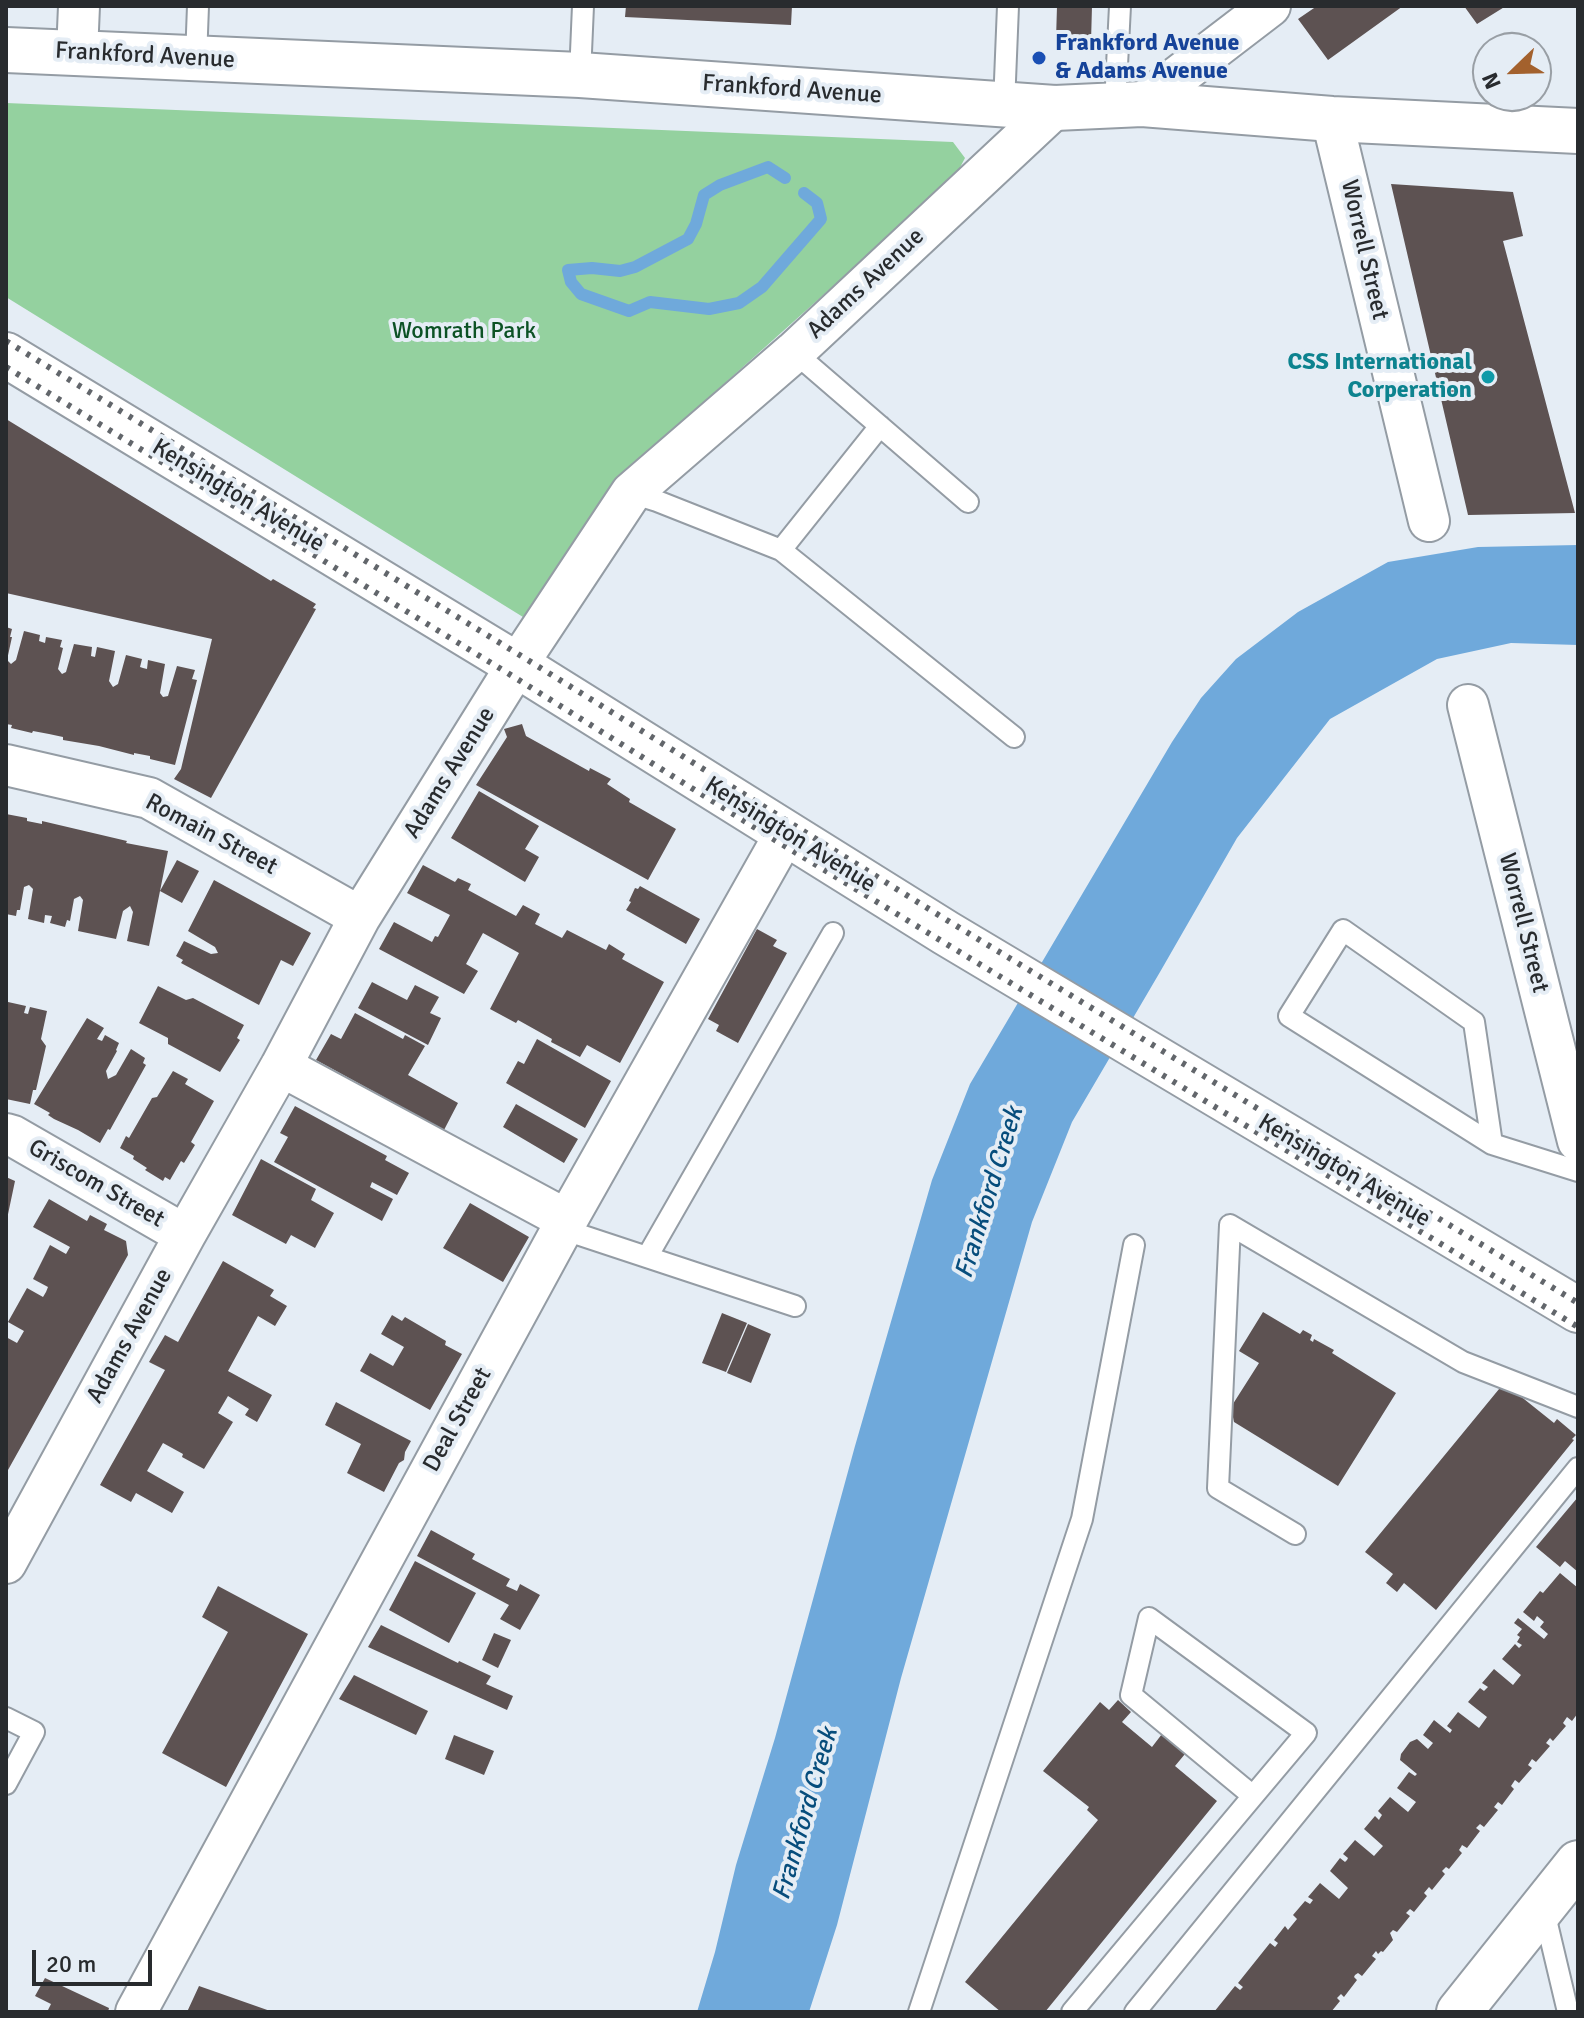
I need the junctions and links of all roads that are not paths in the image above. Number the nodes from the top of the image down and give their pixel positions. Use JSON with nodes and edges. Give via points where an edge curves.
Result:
{"nodes":[{"id":1,"x":79,"y":6,"type":"edge"},
{"id":2,"x":198,"y":6,"type":"edge"},
{"id":3,"x":583,"y":6,"type":"edge"},
{"id":4,"x":1008,"y":6,"type":"edge"},
{"id":5,"x":1120,"y":6,"type":"edge"},
{"id":6,"x":1270,"y":6,"type":"edge"},
{"id":7,"x":6,"y":50,"type":"edge"},
{"id":8,"x":77,"y":53,"type":"junction"},
{"id":9,"x":196,"y":59,"type":"junction"},
{"id":10,"x":580,"y":75,"type":"junction"},
{"id":11,"x":1004,"y":105,"type":"junction"},
{"id":12,"x":1128,"y":105,"type":"junction"},
{"id":13,"x":1055,"y":108,"type":"junction"},
{"id":14,"x":1332,"y":119,"type":"junction"},
{"id":15,"x":1578,"y":131,"type":"edge"},
{"id":16,"x":794,"y":352,"type":"junction"},
{"id":17,"x":6,"y":355,"type":"edge"},
{"id":18,"x":880,"y":426,"type":"junction"},
{"id":19,"x":631,"y":493,"type":"junction"},
{"id":20,"x":968,"y":502,"type":"dead end"},
{"id":21,"x":1429,"y":521,"type":"dead end"},
{"id":22,"x":781,"y":550,"type":"junction"},
{"id":23,"x":517,"y":665,"type":"junction"},
{"id":24,"x":1468,"y":705,"type":"dead end"},
{"id":25,"x":1014,"y":737,"type":"dead end"},
{"id":26,"x":6,"y":765,"type":"edge"},
{"id":27,"x":786,"y":832,"type":"junction"},
{"id":28,"x":360,"y":917,"type":"junction"},
{"id":29,"x":833,"y":933,"type":"dead end"},
{"id":30,"x":281,"y":1066,"type":"junction"},
{"id":31,"x":6,"y":1134,"type":"edge"},
{"id":32,"x":1578,"y":1141,"type":"edge"},
{"id":33,"x":1492,"y":1144,"type":"junction"},
{"id":34,"x":1578,"y":1171,"type":"edge"},
{"id":35,"x":564,"y":1224,"type":"junction"},
{"id":36,"x":185,"y":1235,"type":"junction"},
{"id":37,"x":1134,"y":1245,"type":"dead end"},
{"id":38,"x":647,"y":1257,"type":"junction"},
{"id":39,"x":795,"y":1306,"type":"dead end"},
{"id":40,"x":1578,"y":1310,"type":"edge"},
{"id":41,"x":1578,"y":1407,"type":"edge"},
{"id":42,"x":1578,"y":1468,"type":"edge"},
{"id":43,"x":17,"y":1520,"type":"edge"},
{"id":44,"x":1295,"y":1534,"type":"dead end"},
{"id":45,"x":6,"y":1563,"type":"edge"},
{"id":46,"x":6,"y":1718,"type":"edge"},
{"id":47,"x":6,"y":1784,"type":"edge"},
{"id":48,"x":1253,"y":1796,"type":"junction"},
{"id":49,"x":1578,"y":1863,"type":"edge"},
{"id":50,"x":1543,"y":1907,"type":"junction"},
{"id":51,"x":136,"y":2012,"type":"edge"},
{"id":52,"x":919,"y":2012,"type":"edge"},
{"id":53,"x":1072,"y":2012,"type":"edge"},
{"id":54,"x":1135,"y":2012,"type":"edge"},
{"id":55,"x":1459,"y":2012,"type":"edge"},
{"id":56,"x":1568,"y":2012,"type":"edge"}],
"edges":[{"from":1,"to":8,"type":"street"},
{"from":2,"to":9,"type":"lane"},
{"from":3,"to":10,"type":"lane"},
{"from":4,"to":11,"type":"lane"},
{"from":5,"to":12,"type":"lane"},
{"from":6,"to":12,"type":"street"},
{"from":7,"to":8,"type":"street","name":"Frankford Avenue"},
{"from":8,"to":9,"type":"street","name":"Frankford Avenue"},
{"from":9,"to":10,"type":"street","name":"Frankford Avenue"},
{"from":10,"to":11,"type":"street","name":"Frankford Avenue"},
{"from":11,"to":13,"type":"street","name":"Frankford Avenue"},
{"from":12,"to":13,"type":"street","name":"Frankford Avenue"},
{"from":12,"to":14,"type":"street","name":"Frankford Avenue"},
{"from":13,"to":16,"type":"street","name":"Adams Avenue"},
{"from":14,"to":15,"type":"street","name":"Frankford Avenue"},
{"from":14,"to":21,"type":"street","name":"Worrell Street"},
{"from":16,"to":18,"type":"lane"},
{"from":16,"to":19,"type":"street","name":"Adams Avenue"},
{"from":17,"to":23,"type":"street","name":"Kensington Avenue"},
{"from":18,"to":20,"type":"lane"},
{"from":18,"to":22,"type":"lane"},
{"from":19,"to":22,"type":"lane"},
{"from":19,"to":23,"type":"street","name":"Adams Avenue"},
{"from":22,"to":25,"type":"lane"},
{"from":23,"to":27,"type":"street","name":"Kensington Avenue"},
{"from":23,"to":28,"type":"street","name":"Adams Avenue"},
{"from":24,"to":32,"type":"street","name":"Worrell Street"},
{"from":26,"to":28,"type":"street","name":"Romain Street","via":[[149,798]]},
{"from":27,"to":35,"type":"street","name":"Deal Street"},
{"from":27,"to":40,"type":"street","name":"Kensington Avenue"},
{"from":28,"to":30,"type":"street","name":"Adams Avenue"},
{"from":29,"to":38,"type":"lane"},
{"from":30,"to":35,"type":"street"},
{"from":30,"to":36,"type":"street","name":"Adams Avenue"},
{"from":31,"to":36,"type":"street","name":"Griscom Street"},
{"from":33,"to":33,"type":"lane","via":[[1289,1016],[1343,930],[1474,1022]]},
{"from":33,"to":34,"type":"lane"},
{"from":35,"to":38,"type":"lane"},
{"from":35,"to":51,"type":"street","name":"Deal Street"},
{"from":36,"to":43,"type":"street","name":"Adams Avenue"},
{"from":37,"to":52,"type":"lane","via":[[1082,1519]]},
{"from":38,"to":39,"type":"lane"},
{"from":41,"to":44,"type":"lane","via":[[1463,1362],[1230,1225],[1218,1488]]},
{"from":42,"to":54,"type":"lane"},
{"from":43,"to":45,"type":"street","name":"Adams Avenue"},
{"from":46,"to":47,"type":"lane","via":[[34,1732]]},
{"from":48,"to":48,"type":"lane","via":[[1306,1733],[1149,1618],[1131,1695]]},
{"from":48,"to":53,"type":"lane"},
{"from":49,"to":50,"type":"street"},
{"from":50,"to":55,"type":"street"},
{"from":50,"to":56,"type":"lane"}]}
